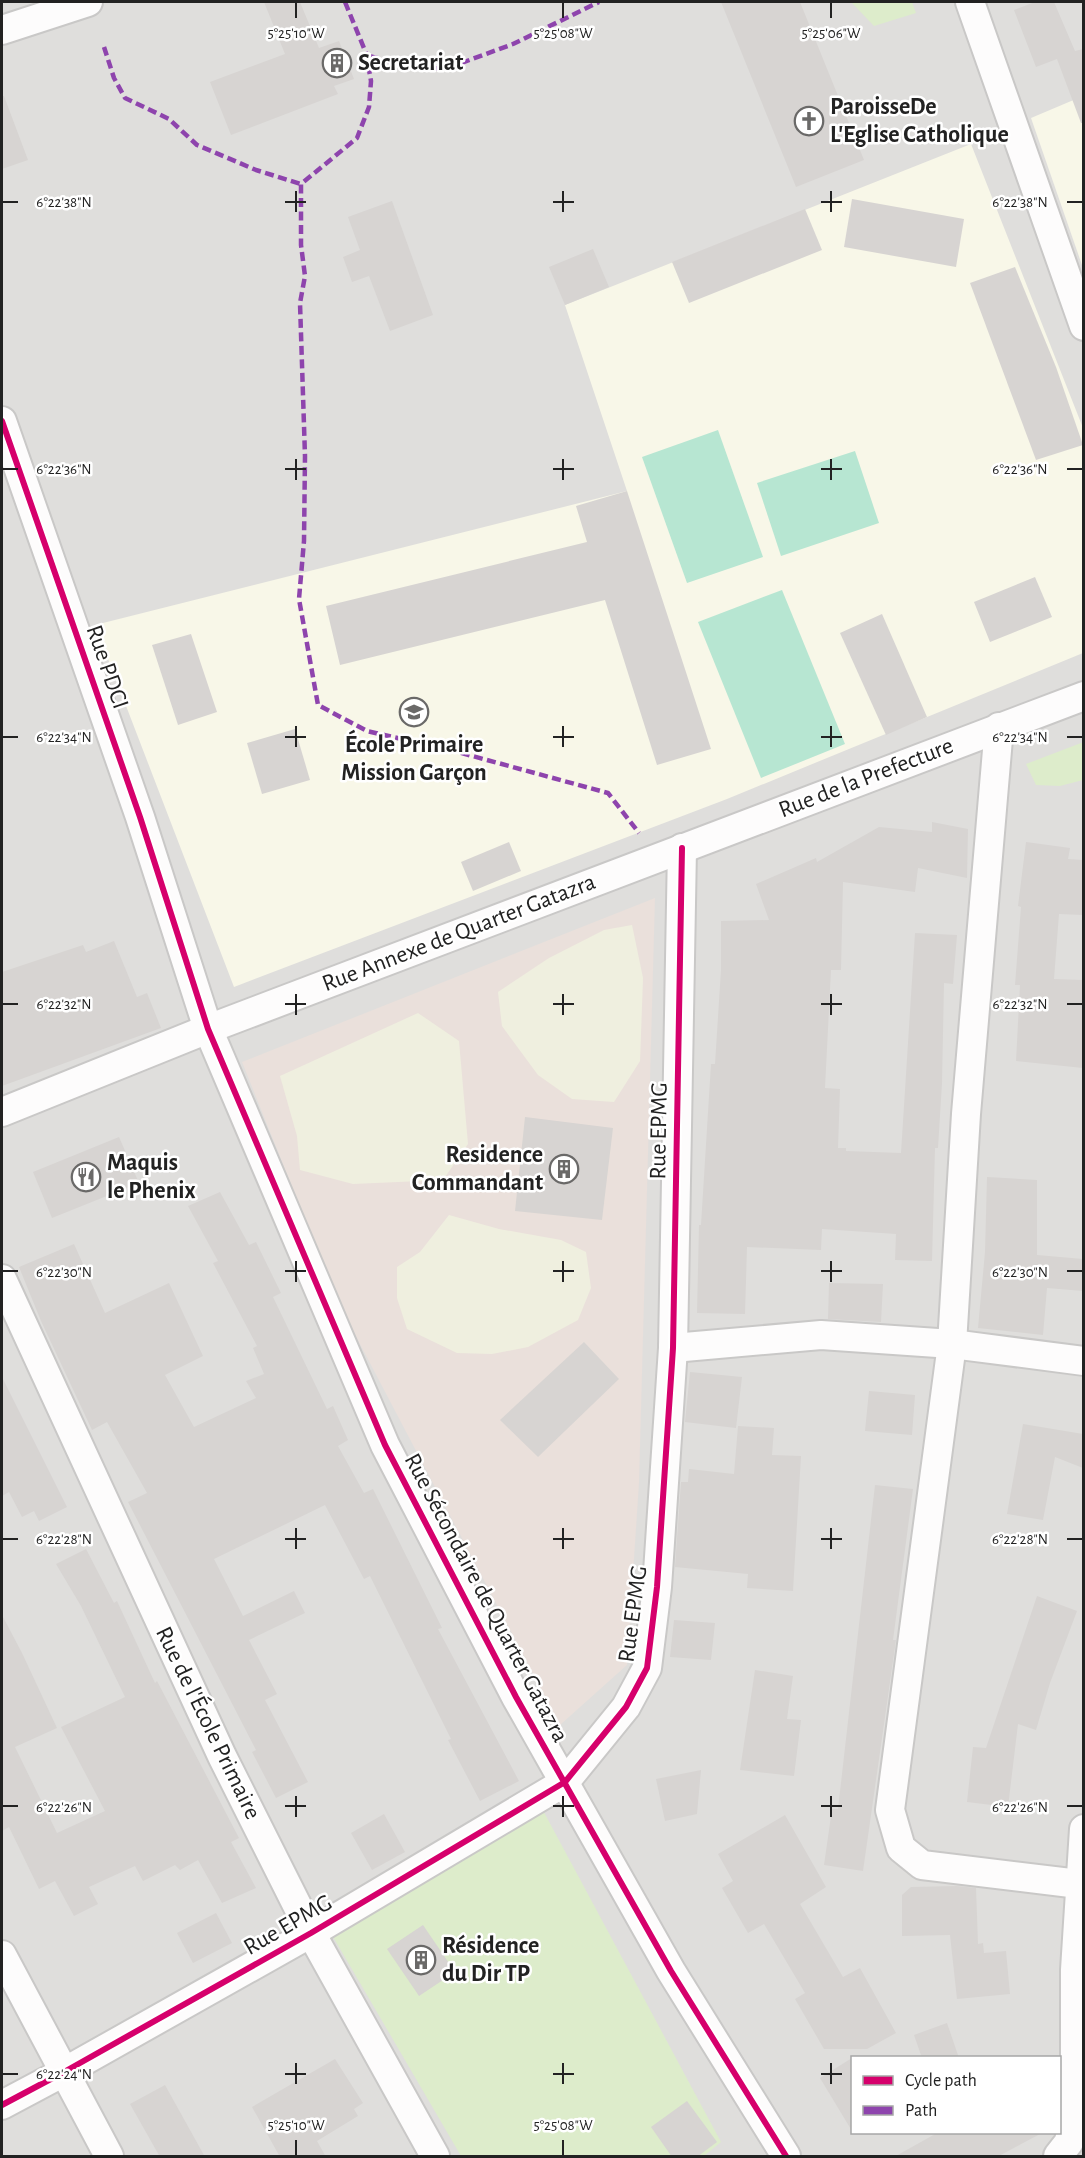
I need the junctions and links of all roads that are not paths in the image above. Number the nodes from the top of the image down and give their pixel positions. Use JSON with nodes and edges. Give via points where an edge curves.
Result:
{"nodes":[{"id":1,"x":970,"y":2,"type":"edge"},
{"id":2,"x":81,"y":3,"type":"edge"},
{"id":3,"x":2,"y":30,"type":"edge"},
{"id":4,"x":1083,"y":326,"type":"edge"},
{"id":5,"x":2,"y":421,"type":"edge"},
{"id":6,"x":1083,"y":696,"type":"edge"},
{"id":7,"x":999,"y":727,"type":"junction"},
{"id":8,"x":682,"y":848,"type":"junction"},
{"id":9,"x":208,"y":1029,"type":"junction"},
{"id":10,"x":2,"y":1112,"type":"edge"},
{"id":11,"x":2,"y":1279,"type":"edge"},
{"id":12,"x":952,"y":1344,"type":"junction"},
{"id":13,"x":673,"y":1348,"type":"junction"},
{"id":14,"x":1083,"y":1361,"type":"edge"},
{"id":15,"x":565,"y":1782,"type":"junction"},
{"id":16,"x":1083,"y":1829,"type":"edge"},
{"id":17,"x":1079,"y":1884,"type":"junction"},
{"id":18,"x":311,"y":1933,"type":"junction"},
{"id":19,"x":2,"y":1955,"type":"edge"},
{"id":20,"x":64,"y":2073,"type":"junction"},
{"id":21,"x":2,"y":2104,"type":"edge"},
{"id":22,"x":109,"y":2157,"type":"edge"},
{"id":23,"x":435,"y":2157,"type":"edge"},
{"id":24,"x":786,"y":2157,"type":"edge"},
{"id":25,"x":1058,"y":2157,"type":"edge"}],
"edges":[{"from":1,"to":4,"type":"street"},
{"from":2,"to":3,"type":"street"},
{"from":5,"to":9,"type":"street","name":"Rue PDCI","via":[[140,817]]},
{"from":6,"to":7,"type":"street","name":"Rue de la Prefecture"},
{"from":7,"to":8,"type":"street","name":"Rue de la Prefecture"},
{"from":7,"to":12,"type":"street","via":[[966,1114]]},
{"from":8,"to":9,"type":"street","name":"Rue Annexe de Quarter Gatazra"},
{"from":8,"to":13,"type":"street","name":"Rue EPMG"},
{"from":9,"to":10,"type":"street","name":"Rue Annexe de Quarter Gatazra"},
{"from":9,"to":15,"type":"street","name":"Rue Sécondaire de Quarter Gatazra","via":[[385,1445]]},
{"from":11,"to":18,"type":"street","name":"Rue de l'École Primaire","via":[[222,1756]]},
{"from":12,"to":13,"type":"street","via":[[821,1335]]},
{"from":12,"to":14,"type":"street"},
{"from":12,"to":17,"type":"street","via":[[890,1810],[894,1831],[901,1848],[922,1865]]},
{"from":13,"to":15,"type":"street","name":"Rue EPMG","via":[[657,1587],[647,1668],[626,1707]]},
{"from":15,"to":18,"type":"street","name":"Rue EPMG"},
{"from":15,"to":24,"type":"street","name":"Rue Sécondaire de Quarter Gatazra","via":[[671,1971]]},
{"from":16,"to":17,"type":"street"},
{"from":17,"to":25,"type":"street","via":[[1075,2105],[1069,2142]]},
{"from":18,"to":20,"type":"street","name":"Rue EPMG"},
{"from":18,"to":23,"type":"street","name":"Rue de l'École Primaire"},
{"from":19,"to":20,"type":"street"},
{"from":20,"to":21,"type":"street","name":"Rue EPMG"},
{"from":20,"to":22,"type":"street"}]}
